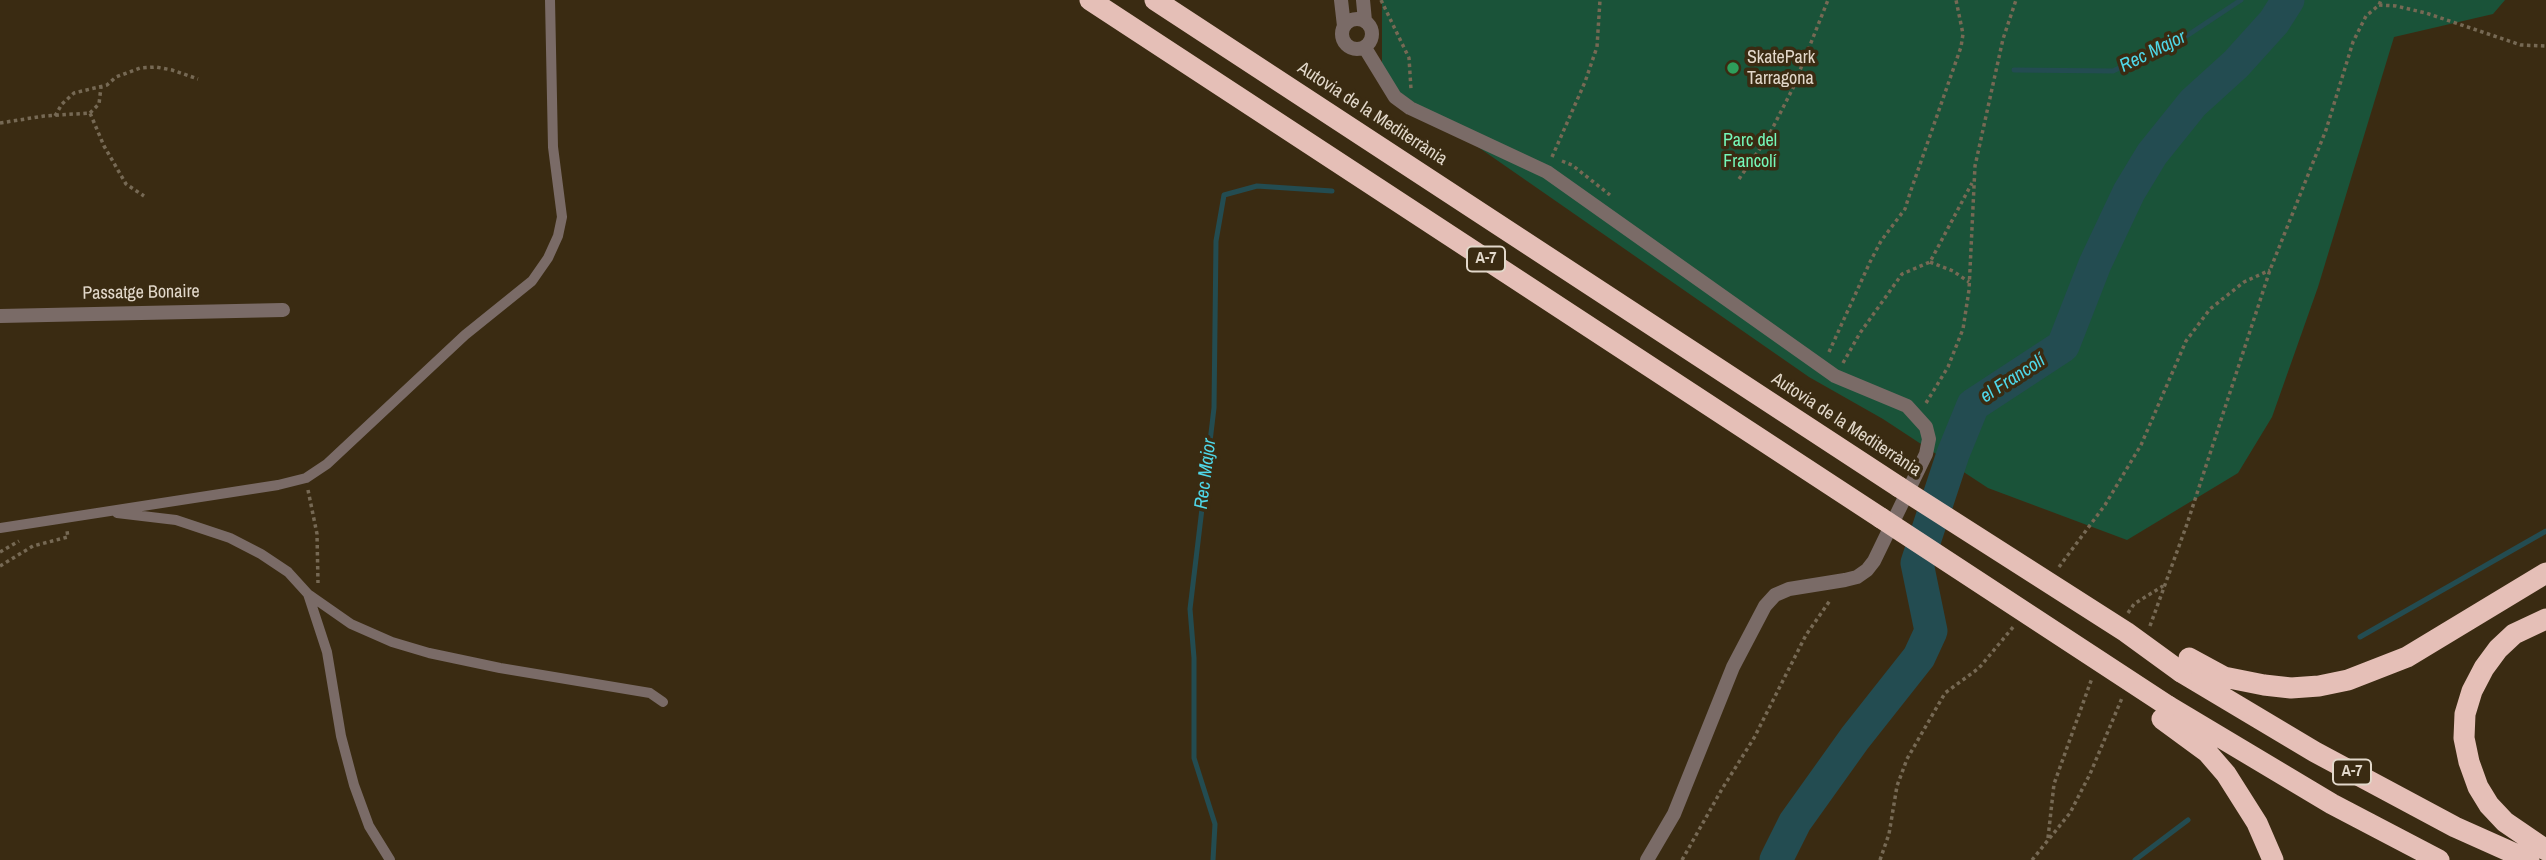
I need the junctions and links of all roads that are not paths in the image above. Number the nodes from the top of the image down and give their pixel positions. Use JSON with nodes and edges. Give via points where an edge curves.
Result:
{"nodes":[{"id":1,"x":1090,"y":0,"type":"edge"},
{"id":2,"x":1155,"y":0,"type":"edge"},
{"id":3,"x":1341,"y":0,"type":"edge"},
{"id":4,"x":1363,"y":0,"type":"edge"},
{"id":5,"x":549,"y":2,"type":"edge"},
{"id":6,"x":1365,"y":21,"type":"junction"},
{"id":7,"x":1344,"y":26,"type":"junction"},
{"id":8,"x":1365,"y":48,"type":"junction"},
{"id":9,"x":283,"y":310,"type":"dead end"},
{"id":10,"x":0,"y":316,"type":"edge"},
{"id":11,"x":104,"y":511,"type":"junction"},
{"id":12,"x":1,"y":529,"type":"edge"},
{"id":13,"x":2546,"y":573,"type":"edge"},
{"id":14,"x":308,"y":594,"type":"junction"},
{"id":15,"x":2546,"y":619,"type":"edge"},
{"id":16,"x":2185,"y":665,"type":"junction"},
{"id":17,"x":663,"y":702,"type":"dead end"},
{"id":18,"x":2165,"y":713,"type":"junction"},
{"id":19,"x":2546,"y":850,"type":"edge"},
{"id":20,"x":390,"y":860,"type":"edge"},
{"id":21,"x":1647,"y":860,"type":"edge"},
{"id":22,"x":2273,"y":860,"type":"edge"},
{"id":23,"x":2439,"y":860,"type":"edge"},
{"id":24,"x":2529,"y":860,"type":"edge"}],
"edges":[{"from":1,"to":18,"type":"highway","number":"A-7","bridge":true,"via":[[1881,518],[2099,672]]},
{"from":2,"to":16,"type":"highway","name":"Autovia de la Mediterrània","number":"A-7","bridge":true,"via":[[1899,487],[2127,623]]},
{"from":3,"to":7,"type":"street"},
{"from":4,"to":6,"type":"street"},
{"from":5,"to":11,"type":"lane","via":[[553,147],[562,217],[548,258],[532,281],[306,478]]},
{"from":6,"to":7,"type":"street","via":[[1357,19]]},
{"from":6,"to":8,"type":"street","via":[[1373,34]]},
{"from":7,"to":8,"type":"street","via":[[1342,34],[1349,48]]},
{"from":8,"to":21,"type":"street","via":[[1395,97],[1410,108],[1547,172],[1835,376],[1907,405],[1926,427],[1921,467],[1874,561],[1857,578],[1789,589],[1765,606],[1733,667],[1674,814]]},
{"from":9,"to":10,"type":"street","name":"Passatge Bonaire"},
{"from":11,"to":12,"type":"lane"},
{"from":11,"to":14,"type":"lane","via":[[176,520],[230,538],[288,572]]},
{"from":13,"to":16,"type":"highway","via":[[2407,657],[2348,680],[2305,687],[2264,685]]},
{"from":14,"to":17,"type":"lane","via":[[351,624],[404,646],[500,668],[650,693]]},
{"from":14,"to":20,"type":"lane","via":[[327,652],[354,785],[369,826]]},
{"from":15,"to":19,"type":"highway","via":[[2514,634],[2484,668],[2465,713],[2464,738],[2478,787],[2489,805]]},
{"from":16,"to":24,"type":"highway","name":"Autovia de la Mediterrània","number":"A-7","via":[[2315,752],[2455,827]]},
{"from":18,"to":22,"type":"highway","via":[[2226,774],[2257,822]]},
{"from":18,"to":23,"type":"highway","number":"A-7"}]}
